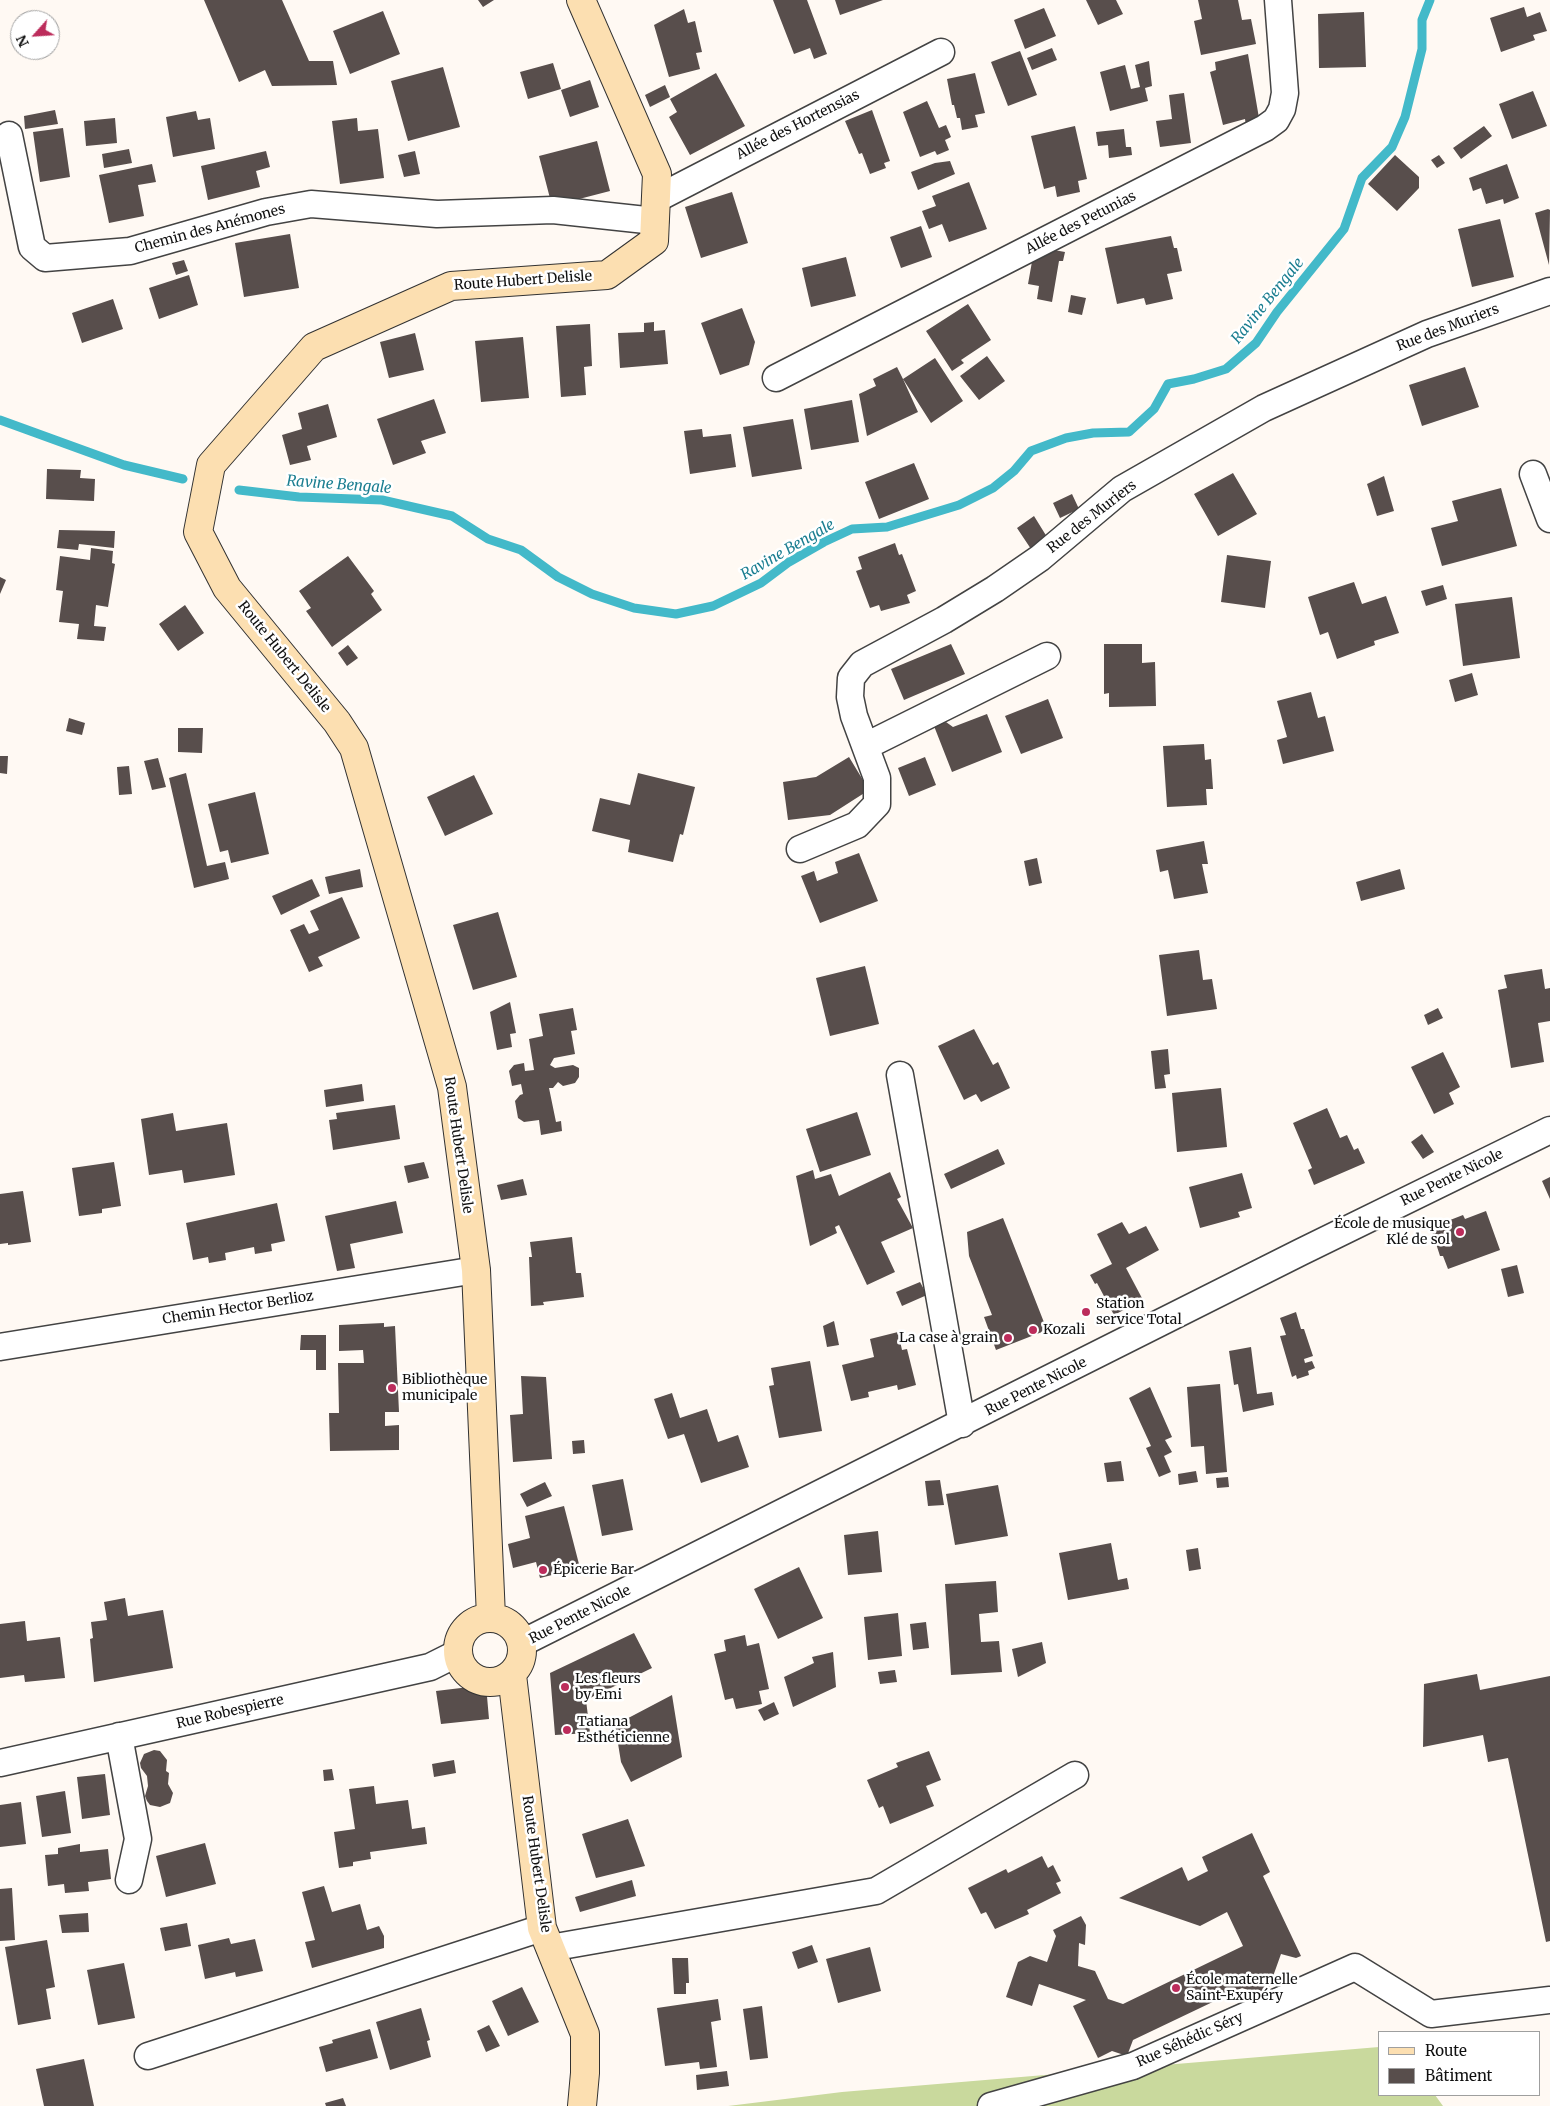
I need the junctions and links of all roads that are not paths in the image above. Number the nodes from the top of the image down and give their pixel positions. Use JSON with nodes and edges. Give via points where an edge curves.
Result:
{"nodes":[{"id":1,"x":581,"y":0,"type":"edge"},
{"id":2,"x":1278,"y":0,"type":"edge"},
{"id":3,"x":941,"y":52,"type":"dead end"},
{"id":4,"x":9,"y":135,"type":"dead end"},
{"id":5,"x":655,"y":210,"type":"junction"},
{"id":6,"x":1550,"y":291,"type":"edge"},
{"id":7,"x":776,"y":378,"type":"dead end"},
{"id":8,"x":1533,"y":474,"type":"dead end"},
{"id":9,"x":1550,"y":519,"type":"edge"},
{"id":10,"x":1047,"y":656,"type":"dead end"},
{"id":11,"x":866,"y":746,"type":"junction"},
{"id":12,"x":800,"y":849,"type":"dead end"},
{"id":13,"x":900,"y":1074,"type":"dead end"},
{"id":14,"x":1550,"y":1130,"type":"edge"},
{"id":15,"x":476,"y":1270,"type":"junction"},
{"id":16,"x":0,"y":1347,"type":"edge"},
{"id":17,"x":962,"y":1424,"type":"junction"},
{"id":18,"x":491,"y":1617,"type":"junction"},
{"id":19,"x":522,"y":1644,"type":"junction"},
{"id":20,"x":458,"y":1653,"type":"junction"},
{"id":21,"x":512,"y":1675,"type":"junction"},
{"id":22,"x":119,"y":1736,"type":"junction"},
{"id":23,"x":0,"y":1763,"type":"edge"},
{"id":24,"x":1075,"y":1775,"type":"dead end"},
{"id":25,"x":129,"y":1880,"type":"dead end"},
{"id":26,"x":546,"y":1938,"type":"junction"},
{"id":27,"x":1550,"y":2000,"type":"edge"},
{"id":28,"x":148,"y":2056,"type":"dead end"},
{"id":29,"x":582,"y":2106,"type":"edge"},
{"id":30,"x":991,"y":2106,"type":"edge"}],
"edges":[{"from":1,"to":5,"type":"main road","name":"Route Hubert Delisle","via":[[657,174]]},
{"from":2,"to":7,"type":"street","name":"Allée des Petunias","via":[[1285,93],[1276,120]]},
{"from":3,"to":5,"type":"street","name":"Allée des Hortensias"},
{"from":4,"to":5,"type":"street","name":"Chemin des Anémones","via":[[32,247],[45,258],[130,251],[266,212],[311,204],[438,214]]},
{"from":5,"to":15,"type":"main road","name":"Route Hubert Delisle","via":[[654,241],[607,275],[451,286],[314,347],[211,465],[198,532],[227,588],[337,722],[354,748],[452,1088]]},
{"from":6,"to":11,"type":"street","name":"Rue des Muriers","via":[[1427,334],[1264,408],[1122,489],[1040,558],[995,589],[862,664],[851,678],[850,697]]},
{"from":8,"to":9,"type":"street"},
{"from":10,"to":11,"type":"street"},
{"from":11,"to":12,"type":"street","name":"Rue des Muriers","via":[[877,778],[877,804],[857,825]]},
{"from":13,"to":17,"type":"street"},
{"from":14,"to":17,"type":"street","name":"Rue Pente Nicole"},
{"from":15,"to":16,"type":"street","name":"Chemin Hector Berlioz"},
{"from":15,"to":18,"type":"main road","name":"Route Hubert Delisle"},
{"from":17,"to":19,"type":"street","name":"Rue Pente Nicole"},
{"from":18,"to":19,"type":"main road","via":[[506,1621],[517,1630]]},
{"from":18,"to":20,"type":"main road","via":[[477,1620],[467,1627],[460,1638]]},
{"from":19,"to":21,"type":"main road","via":[[521,1660]]},
{"from":20,"to":21,"type":"main road","via":[[468,1674],[480,1681],[498,1682]]},
{"from":20,"to":22,"type":"street","name":"Rue Robespierre","via":[[430,1667]]},
{"from":21,"to":26,"type":"main road","name":"Route Hubert Delisle"},
{"from":22,"to":23,"type":"street","name":"Rue Robespierre"},
{"from":22,"to":25,"type":"street","via":[[138,1839]]},
{"from":24,"to":26,"type":"street","via":[[876,1891]]},
{"from":26,"to":28,"type":"street"},
{"from":26,"to":29,"type":"main road","name":"Route Hubert Delisle","via":[[584,2034]]},
{"from":27,"to":30,"type":"street","name":"Rue Séhédic Séry","via":[[1431,2014],[1354,1967],[1133,2066]]}]}
